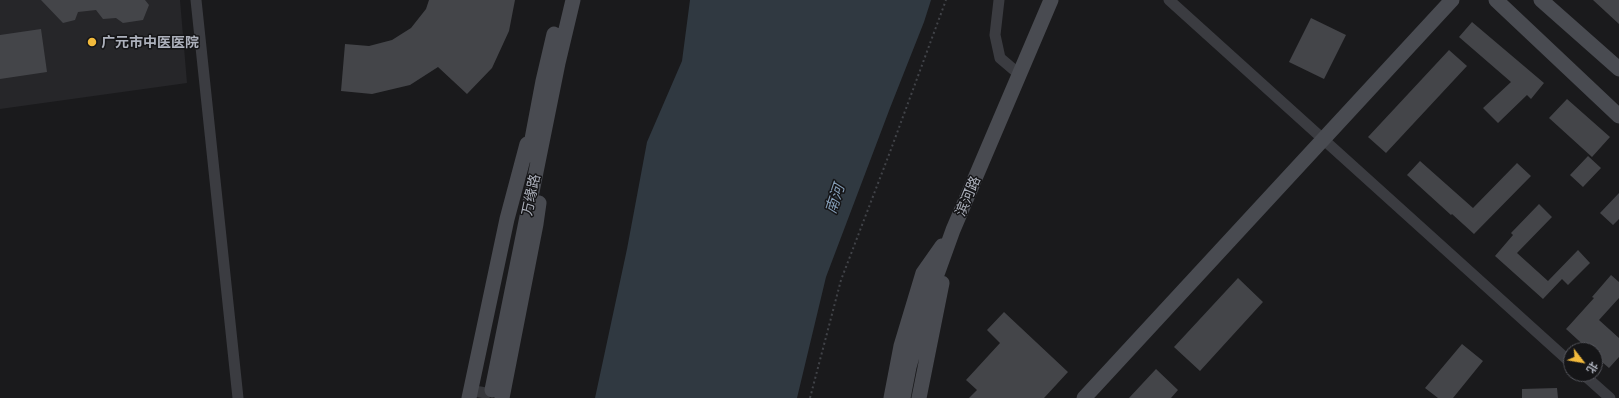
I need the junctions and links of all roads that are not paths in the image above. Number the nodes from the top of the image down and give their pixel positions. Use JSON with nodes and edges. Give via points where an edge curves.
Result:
{"nodes":[{"id":1,"x":196,"y":0,"type":"edge"},
{"id":2,"x":563,"y":0,"type":"edge"},
{"id":3,"x":573,"y":0,"type":"edge"},
{"id":4,"x":999,"y":0,"type":"edge"},
{"id":5,"x":1051,"y":0,"type":"edge"},
{"id":6,"x":1169,"y":0,"type":"edge"},
{"id":7,"x":1452,"y":0,"type":"edge"},
{"id":8,"x":1496,"y":0,"type":"edge"},
{"id":9,"x":1541,"y":0,"type":"edge"},
{"id":10,"x":1619,"y":69,"type":"edge"},
{"id":11,"x":1020,"y":75,"type":"junction"},
{"id":12,"x":543,"y":81,"type":"junction"},
{"id":13,"x":1619,"y":116,"type":"edge"},
{"id":14,"x":1324,"y":139,"type":"junction"},
{"id":15,"x":953,"y":230,"type":"junction"},
{"id":16,"x":1563,"y":356,"type":"edge"},
{"id":17,"x":1592,"y":382,"type":"edge"},
{"id":18,"x":493,"y":392,"type":"edge"},
{"id":19,"x":238,"y":398,"type":"edge"},
{"id":20,"x":469,"y":398,"type":"edge"},
{"id":21,"x":891,"y":398,"type":"edge"},
{"id":22,"x":903,"y":398,"type":"edge"},
{"id":23,"x":919,"y":398,"type":"edge"},
{"id":24,"x":1084,"y":398,"type":"edge"},
{"id":25,"x":1610,"y":398,"type":"edge"}],
"edges":[{"from":1,"to":19,"type":"street"},
{"from":2,"to":12,"type":"street","name":"万缘路"},
{"from":3,"to":18,"type":"street","via":[[558,63],[536,224]]},
{"from":4,"to":11,"type":"street","via":[[995,35],[1000,58]]},
{"from":5,"to":11,"type":"street","name":"滨河路"},
{"from":6,"to":14,"type":"street"},
{"from":7,"to":14,"type":"street"},
{"from":8,"to":13,"type":"street"},
{"from":9,"to":10,"type":"street"},
{"from":11,"to":15,"type":"street","name":"滨河路"},
{"from":12,"to":18,"type":"street","name":"万缘路","via":[[502,300]]},
{"from":12,"to":20,"type":"street","via":[[507,219]]},
{"from":14,"to":16,"type":"street"},
{"from":14,"to":24,"type":"street"},
{"from":15,"to":21,"type":"street","via":[[923,273],[901,346]]},
{"from":15,"to":22,"type":"street","name":"滨河路","via":[[929,298],[909,366]]},
{"from":15,"to":23,"type":"street"},
{"from":17,"to":25,"type":"street"}]}
